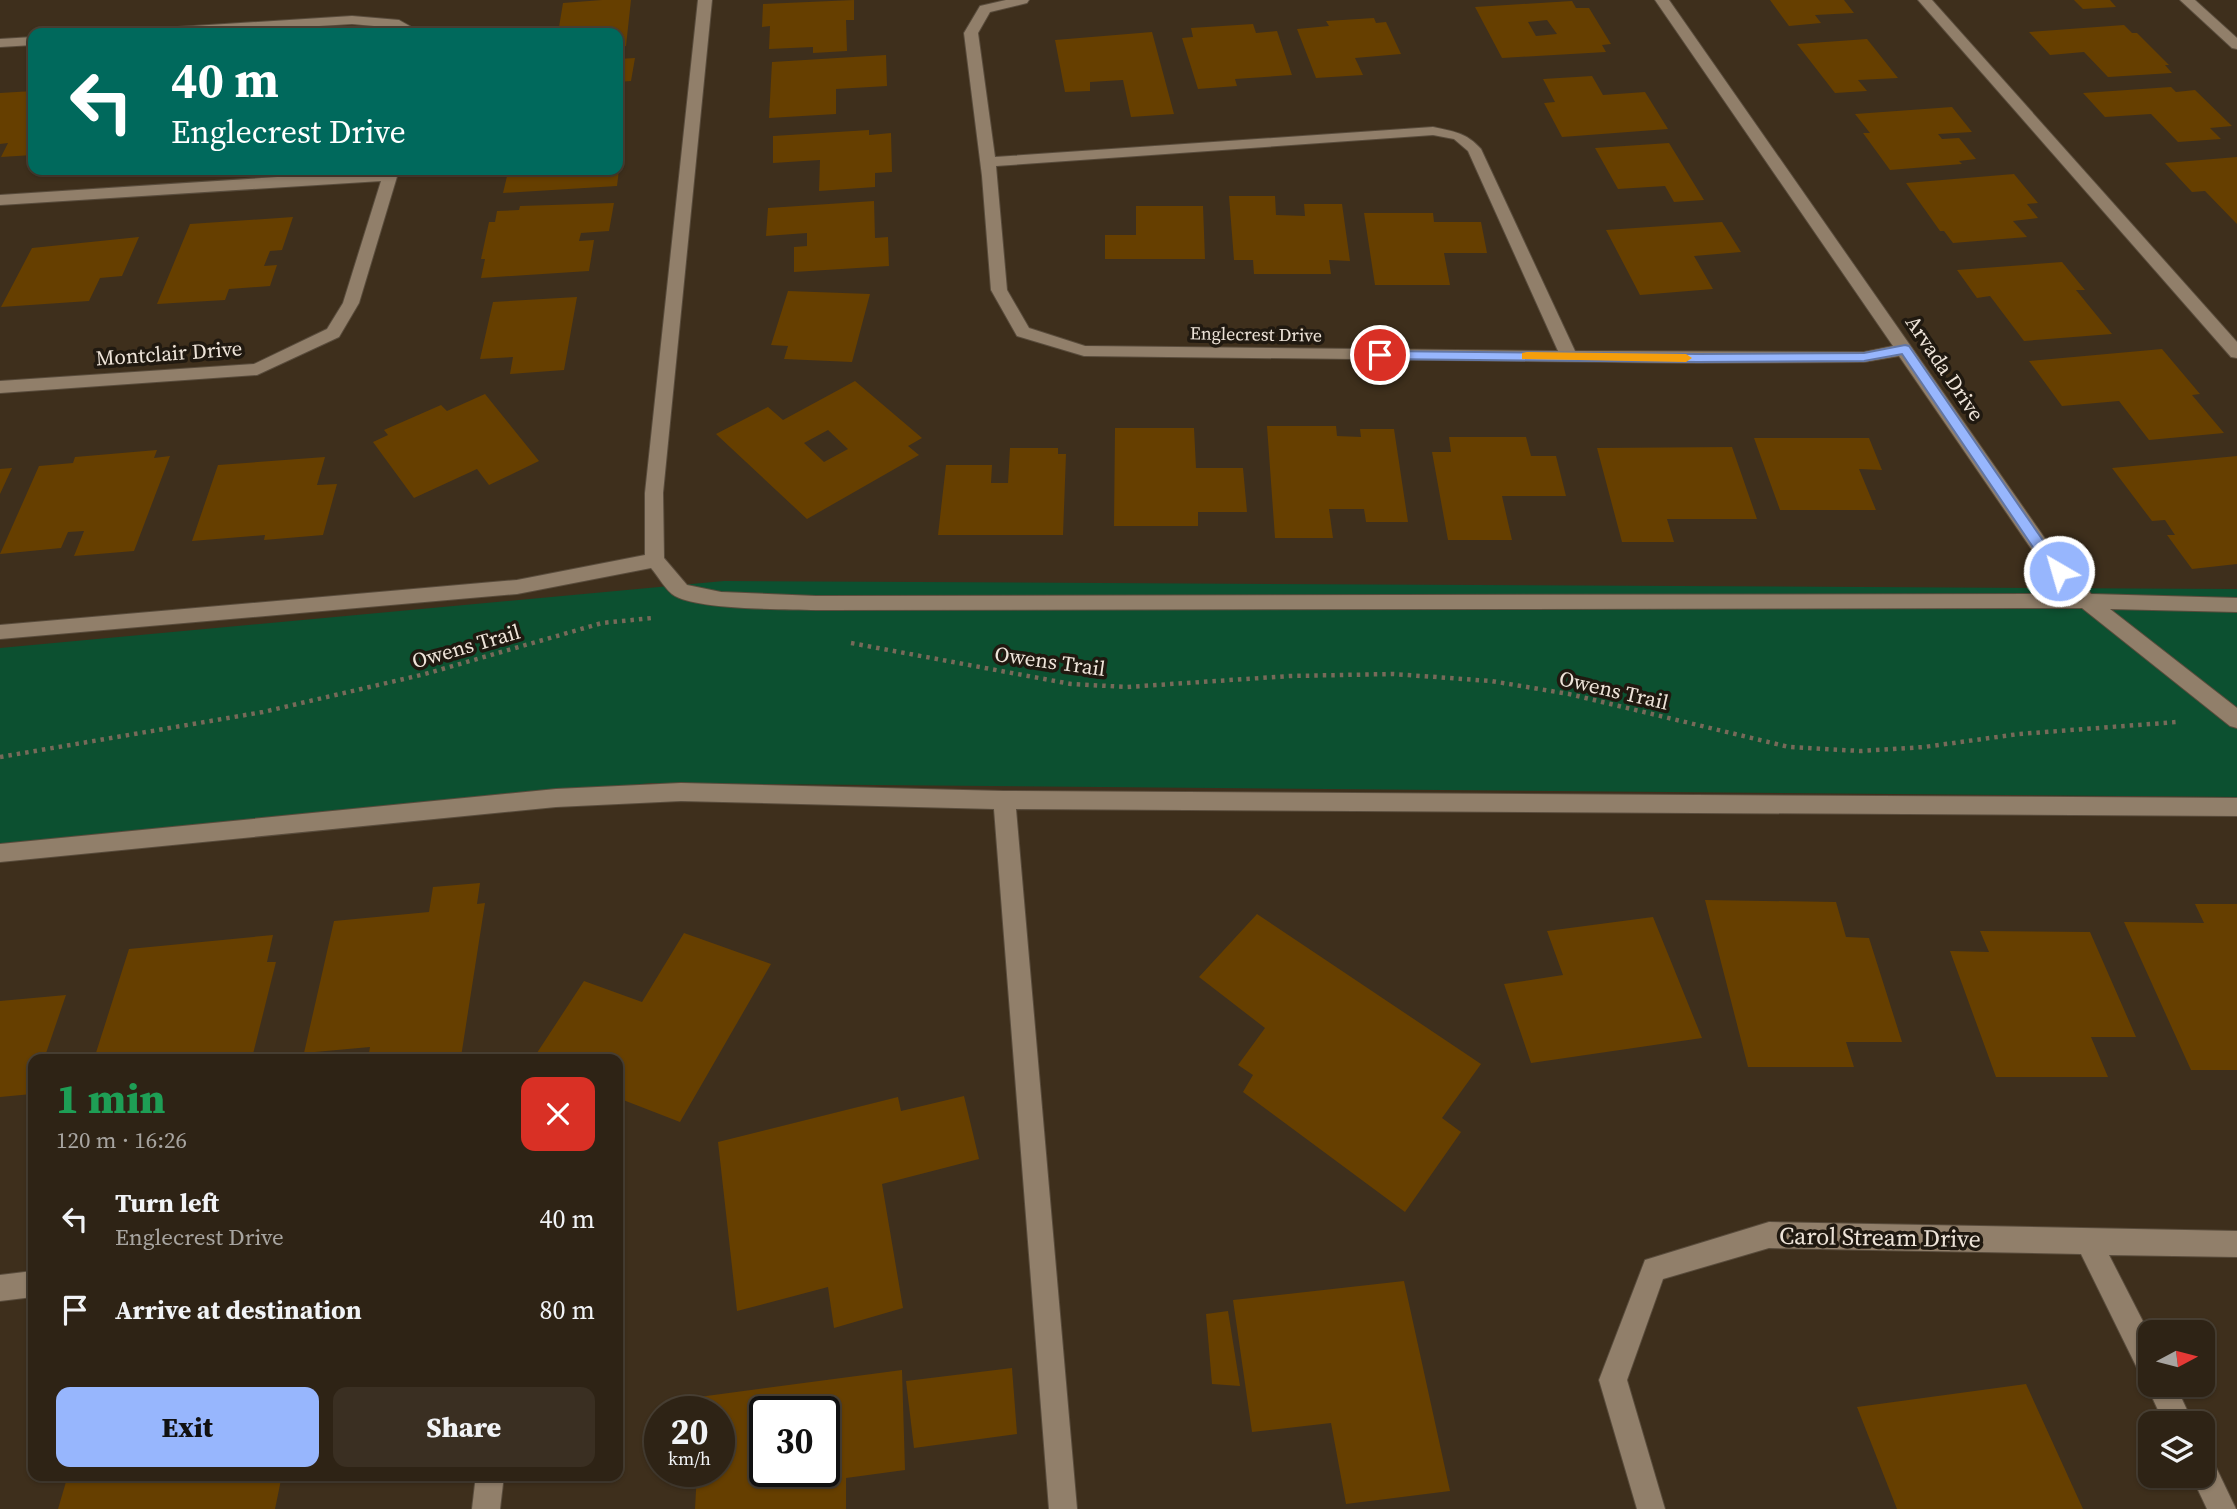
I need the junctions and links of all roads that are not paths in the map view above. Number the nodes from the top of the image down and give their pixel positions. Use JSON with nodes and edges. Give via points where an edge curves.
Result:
{"nodes":[{"id":1,"x":705,"y":0,"type":"edge"},
{"id":2,"x":1022,"y":0,"type":"edge"},
{"id":3,"x":1662,"y":0,"type":"edge"},
{"id":4,"x":1925,"y":0,"type":"edge"},
{"id":5,"x":2188,"y":0,"type":"edge"},
{"id":6,"x":225,"y":28,"type":"edge"},
{"id":7,"x":406,"y":28,"type":"edge"},
{"id":8,"x":28,"y":41,"type":"edge"},
{"id":9,"x":0,"y":43,"type":"edge"},
{"id":10,"x":2237,"y":45,"type":"edge"},
{"id":11,"x":989,"y":162,"type":"junction"},
{"id":12,"x":362,"y":175,"type":"edge"},
{"id":13,"x":390,"y":175,"type":"edge"},
{"id":14,"x":0,"y":200,"type":"edge"},
{"id":15,"x":1905,"y":349,"type":"junction"},
{"id":16,"x":2237,"y":353,"type":"edge"},
{"id":17,"x":1569,"y":357,"type":"junction"},
{"id":18,"x":0,"y":387,"type":"edge"},
{"id":19,"x":655,"y":560,"type":"junction"},
{"id":20,"x":2086,"y":601,"type":"junction"},
{"id":21,"x":2237,"y":605,"type":"edge"},
{"id":22,"x":0,"y":632,"type":"edge"},
{"id":23,"x":2237,"y":720,"type":"edge"},
{"id":24,"x":1004,"y":800,"type":"junction"},
{"id":25,"x":2237,"y":807,"type":"edge"},
{"id":26,"x":0,"y":853,"type":"edge"},
{"id":27,"x":2088,"y":1241,"type":"junction"},
{"id":28,"x":2237,"y":1244,"type":"edge"},
{"id":29,"x":28,"y":1285,"type":"edge"},
{"id":30,"x":0,"y":1288,"type":"edge"},
{"id":31,"x":2138,"y":1340,"type":"edge"},
{"id":32,"x":489,"y":1481,"type":"edge"},
{"id":33,"x":2212,"y":1488,"type":"edge"},
{"id":34,"x":486,"y":1509,"type":"edge"},
{"id":35,"x":1063,"y":1509,"type":"edge"},
{"id":36,"x":1651,"y":1509,"type":"edge"},
{"id":37,"x":2222,"y":1509,"type":"edge"}],
"edges":[{"from":1,"to":19,"type":"street","via":[[654,493]]},
{"from":2,"to":11,"type":"street","name":"Englecrest Drive","via":[[985,9],[971,33]]},
{"from":3,"to":15,"type":"street","name":"Arvada Drive"},
{"from":4,"to":16,"type":"street"},
{"from":5,"to":10,"type":"street"},
{"from":6,"to":7,"type":"street","via":[[352,20]]},
{"from":8,"to":9,"type":"street"},
{"from":11,"to":17,"type":"street","via":[[1433,131],[1459,136],[1474,149]]},
{"from":11,"to":17,"type":"street","name":"Englecrest Drive","via":[[999,290],[1023,332],[1084,352]]},
{"from":12,"to":14,"type":"street"},
{"from":13,"to":18,"type":"street","name":"Montclair Drive","via":[[351,303],[333,333],[257,369]]},
{"from":15,"to":17,"type":"street","name":"Englecrest Drive","via":[[1864,357]]},
{"from":15,"to":20,"type":"street","name":"Arvada Drive","via":[[2046,555]]},
{"from":19,"to":20,"type":"street","via":[[681,592],[721,599],[816,603]]},
{"from":19,"to":22,"type":"street","via":[[517,587]]},
{"from":20,"to":21,"type":"street"},
{"from":20,"to":23,"type":"street","name":"Arvada Drive"},
{"from":24,"to":25,"type":"street"},
{"from":24,"to":26,"type":"street","via":[[681,792],[556,798]]},
{"from":24,"to":35,"type":"street"},
{"from":27,"to":28,"type":"street","name":"Carol Stream Drive"},
{"from":27,"to":31,"type":"street"},
{"from":27,"to":36,"type":"street","name":"Carol Stream Drive","via":[[1769,1235],[1654,1269],[1613,1380]]},
{"from":29,"to":30,"type":"street"},
{"from":32,"to":34,"type":"street"},
{"from":33,"to":37,"type":"street"}]}
